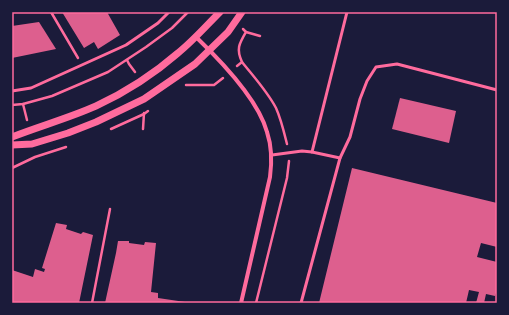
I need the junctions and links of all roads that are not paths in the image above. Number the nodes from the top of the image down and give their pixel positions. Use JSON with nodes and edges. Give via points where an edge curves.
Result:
{"nodes":[{"id":1,"x":169,"y":12,"type":"edge"},
{"id":2,"x":220,"y":12,"type":"edge"},
{"id":3,"x":242,"y":12,"type":"edge"},
{"id":4,"x":348,"y":12,"type":"edge"},
{"id":5,"x":196,"y":37,"type":"junction"},
{"id":6,"x":210,"y":50,"type":"junction"},
{"id":7,"x":497,"y":90,"type":"edge"},
{"id":8,"x":12,"y":91,"type":"edge"},
{"id":9,"x":12,"y":137,"type":"edge"},
{"id":10,"x":12,"y":145,"type":"edge"},
{"id":11,"x":312,"y":152,"type":"junction"},
{"id":12,"x":272,"y":155,"type":"junction"},
{"id":13,"x":340,"y":158,"type":"junction"},
{"id":14,"x":241,"y":303,"type":"edge"},
{"id":15,"x":301,"y":303,"type":"edge"}],
"edges":[{"from":1,"to":8,"type":"lane","via":[[158,23],[126,45],[31,88]]},
{"from":2,"to":5,"type":"street"},
{"from":3,"to":6,"type":"street","via":[[228,32]]},
{"from":4,"to":11,"type":"lane"},
{"from":5,"to":6,"type":"street"},
{"from":5,"to":9,"type":"street","via":[[157,70],[115,96],[70,117]]},
{"from":6,"to":10,"type":"street","via":[[195,64],[144,99],[68,133],[32,144]]},
{"from":6,"to":12,"type":"street","via":[[243,88],[260,114]]},
{"from":7,"to":13,"type":"lane","via":[[397,64],[376,67],[366,81],[350,137]]},
{"from":11,"to":12,"type":"lane"},
{"from":11,"to":13,"type":"lane"},
{"from":12,"to":14,"type":"street","via":[[270,177]]},
{"from":13,"to":15,"type":"lane"}]}
